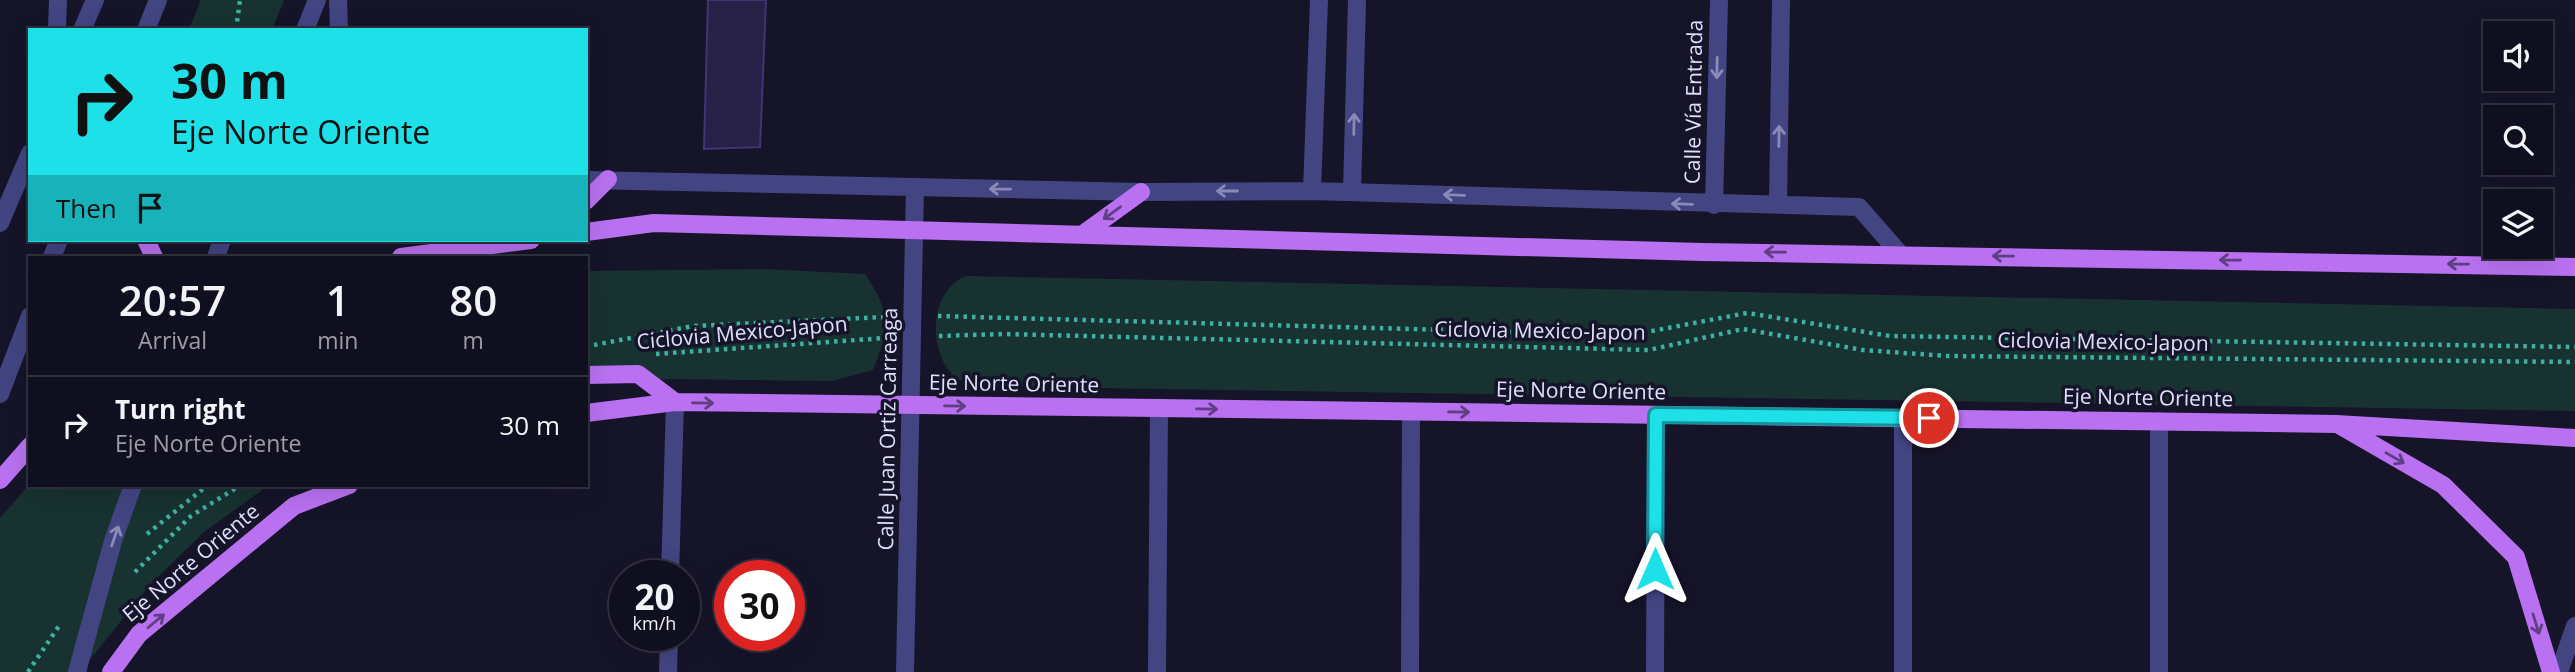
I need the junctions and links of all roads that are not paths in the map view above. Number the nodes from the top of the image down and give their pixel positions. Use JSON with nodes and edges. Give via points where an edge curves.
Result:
{"nodes":[{"id":1,"x":58,"y":0,"type":"edge"},
{"id":2,"x":95,"y":0,"type":"edge"},
{"id":3,"x":158,"y":0,"type":"edge"},
{"id":4,"x":317,"y":0,"type":"edge"},
{"id":5,"x":338,"y":0,"type":"edge"},
{"id":6,"x":1320,"y":0,"type":"edge"},
{"id":7,"x":1357,"y":0,"type":"edge"},
{"id":8,"x":1719,"y":0,"type":"edge"},
{"id":9,"x":1781,"y":0,"type":"edge"},
{"id":10,"x":57,"y":28,"type":"edge"},
{"id":11,"x":83,"y":28,"type":"edge"},
{"id":12,"x":147,"y":28,"type":"edge"},
{"id":13,"x":306,"y":28,"type":"edge"},
{"id":14,"x":340,"y":28,"type":"edge"},
{"id":15,"x":28,"y":157,"type":"edge"},
{"id":16,"x":608,"y":179,"type":"junction"},
{"id":17,"x":588,"y":180,"type":"edge"},
{"id":18,"x":15,"y":184,"type":"edge"},
{"id":19,"x":915,"y":187,"type":"junction"},
{"id":20,"x":1312,"y":191,"type":"junction"},
{"id":21,"x":1140,"y":192,"type":"junction"},
{"id":22,"x":1352,"y":192,"type":"junction"},
{"id":23,"x":588,"y":199,"type":"edge"},
{"id":24,"x":1777,"y":204,"type":"junction"},
{"id":25,"x":1714,"y":205,"type":"junction"},
{"id":26,"x":0,"y":223,"type":"edge"},
{"id":27,"x":915,"y":231,"type":"junction"},
{"id":28,"x":588,"y":232,"type":"edge"},
{"id":29,"x":1083,"y":234,"type":"junction"},
{"id":30,"x":516,"y":242,"type":"edge"},
{"id":31,"x":1900,"y":254,"type":"junction"},
{"id":32,"x":409,"y":256,"type":"edge"},
{"id":33,"x":2575,"y":267,"type":"edge"},
{"id":34,"x":28,"y":321,"type":"edge"},
{"id":35,"x":588,"y":375,"type":"edge"},
{"id":36,"x":0,"y":394,"type":"edge"},
{"id":37,"x":675,"y":402,"type":"junction"},
{"id":38,"x":911,"y":405,"type":"junction"},
{"id":39,"x":1159,"y":408,"type":"junction"},
{"id":40,"x":1411,"y":412,"type":"junction"},
{"id":41,"x":588,"y":413,"type":"edge"},
{"id":42,"x":1656,"y":415,"type":"junction"},
{"id":43,"x":1903,"y":418,"type":"junction"},
{"id":44,"x":2159,"y":421,"type":"junction"},
{"id":45,"x":2336,"y":424,"type":"junction"},
{"id":46,"x":2575,"y":438,"type":"edge"},
{"id":47,"x":28,"y":448,"type":"edge"},
{"id":48,"x":0,"y":480,"type":"edge"},
{"id":49,"x":132,"y":487,"type":"edge"},
{"id":50,"x":344,"y":487,"type":"edge"},
{"id":51,"x":670,"y":560,"type":"edge"},
{"id":52,"x":2575,"y":626,"type":"edge"},
{"id":53,"x":669,"y":651,"type":"edge"},
{"id":54,"x":76,"y":672,"type":"edge"},
{"id":55,"x":111,"y":672,"type":"edge"},
{"id":56,"x":668,"y":672,"type":"edge"},
{"id":57,"x":905,"y":672,"type":"edge"},
{"id":58,"x":1157,"y":672,"type":"edge"},
{"id":59,"x":1410,"y":672,"type":"edge"},
{"id":60,"x":1655,"y":672,"type":"edge"},
{"id":61,"x":1903,"y":672,"type":"edge"},
{"id":62,"x":2160,"y":672,"type":"edge"},
{"id":63,"x":2551,"y":672,"type":"edge"},
{"id":64,"x":2559,"y":672,"type":"edge"}],
"edges":[{"from":1,"to":10,"type":"street"},
{"from":2,"to":11,"type":"street"},
{"from":3,"to":12,"type":"street"},
{"from":4,"to":13,"type":"street"},
{"from":5,"to":14,"type":"street"},
{"from":6,"to":20,"type":"street"},
{"from":22,"to":7,"type":"street","one_way":true},
{"from":8,"to":25,"type":"street","name":"Calle Vía Entrada","one_way":true},
{"from":24,"to":9,"type":"street","one_way":true},
{"from":15,"to":18,"type":"street"},
{"from":16,"to":17,"type":"street"},
{"from":16,"to":19,"type":"street"},
{"from":16,"to":23,"type":"main road"},
{"from":18,"to":26,"type":"street"},
{"from":21,"to":19,"type":"street","one_way":true},
{"from":19,"to":27,"type":"street","name":"Calle Juan Ortiz Carreaga"},
{"from":20,"to":21,"type":"street","one_way":true},
{"from":20,"to":22,"type":"street"},
{"from":21,"to":29,"type":"main road","one_way":true},
{"from":25,"to":22,"type":"street","one_way":true},
{"from":24,"to":25,"type":"street"},
{"from":24,"to":31,"type":"street","via":[[1859,207]]},
{"from":27,"to":28,"type":"main road","via":[[653,223]]},
{"from":27,"to":29,"type":"main road"},
{"from":27,"to":38,"type":"street","name":"Calle Juan Ortiz Carreaga"},
{"from":31,"to":29,"type":"main road","one_way":true},
{"from":30,"to":32,"type":"main road"},
{"from":33,"to":31,"type":"main road","one_way":true},
{"from":34,"to":36,"type":"street"},
{"from":35,"to":37,"type":"main road","via":[[638,374]]},
{"from":37,"to":38,"type":"main road","name":"Eje Norte Oriente","one_way":true},
{"from":37,"to":41,"type":"main road","name":"Eje Norte Oriente"},
{"from":37,"to":51,"type":"street"},
{"from":38,"to":39,"type":"main road","name":"Eje Norte Oriente","one_way":true},
{"from":38,"to":57,"type":"street","name":"Calle Juan Ortiz Carreaga"},
{"from":39,"to":40,"type":"main road","name":"Eje Norte Oriente","one_way":true},
{"from":39,"to":58,"type":"street"},
{"from":40,"to":42,"type":"main road","name":"Eje Norte Oriente","one_way":true},
{"from":40,"to":59,"type":"street"},
{"from":42,"to":43,"type":"main road","name":"Eje Norte Oriente"},
{"from":42,"to":60,"type":"street"},
{"from":43,"to":44,"type":"main road","name":"Eje Norte Oriente"},
{"from":43,"to":61,"type":"street"},
{"from":44,"to":45,"type":"main road","name":"Eje Norte Oriente"},
{"from":44,"to":62,"type":"street"},
{"from":45,"to":46,"type":"main road","name":"Eje Norte Oriente"},
{"from":45,"to":63,"type":"main road","one_way":true,"via":[[2443,485],[2516,557]]},
{"from":47,"to":48,"type":"main road"},
{"from":54,"to":49,"type":"street","one_way":true},
{"from":55,"to":50,"type":"main road","name":"Eje Norte Oriente","one_way":true,"via":[[139,634],[293,506]]},
{"from":52,"to":64,"type":"street"},
{"from":53,"to":56,"type":"street"}]}
